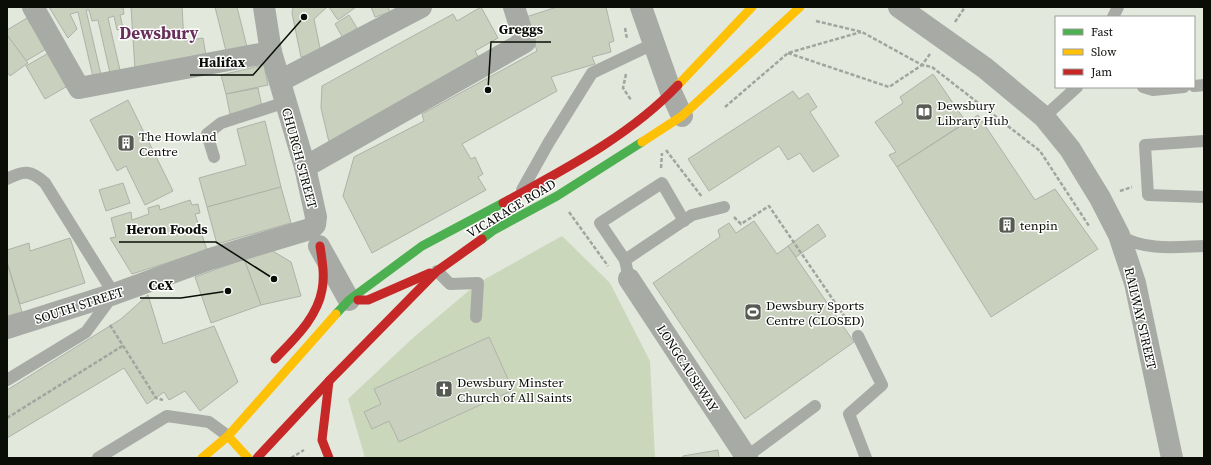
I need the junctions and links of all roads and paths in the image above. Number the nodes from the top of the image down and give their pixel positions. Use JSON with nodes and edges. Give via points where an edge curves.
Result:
{"nodes":[{"id":1,"x":33,"y":7,"type":"edge"},
{"id":2,"x":264,"y":7,"type":"edge"},
{"id":3,"x":421,"y":7,"type":"edge"},
{"id":4,"x":514,"y":7,"type":"edge"},
{"id":5,"x":641,"y":7,"type":"edge"},
{"id":6,"x":752,"y":7,"type":"edge"},
{"id":7,"x":800,"y":7,"type":"edge"},
{"id":8,"x":899,"y":7,"type":"edge"},
{"id":9,"x":1118,"y":7,"type":"edge"},
{"id":10,"x":1114,"y":16,"type":"edge"},
{"id":11,"x":813,"y":20,"type":"dead end"},
{"id":12,"x":624,"y":21,"type":"dead end"},
{"id":13,"x":862,"y":32,"type":"junction"},
{"id":14,"x":653,"y":44,"type":"junction"},
{"id":15,"x":271,"y":52,"type":"junction"},
{"id":16,"x":788,"y":53,"type":"junction"},
{"id":17,"x":629,"y":55,"type":"junction"},
{"id":18,"x":922,"y":65,"type":"junction"},
{"id":19,"x":280,"y":82,"type":"junction"},
{"id":20,"x":1076,"y":88,"type":"edge"},
{"id":21,"x":1146,"y":88,"type":"edge"},
{"id":22,"x":1174,"y":88,"type":"edge"},
{"id":23,"x":671,"y":92,"type":"junction"},
{"id":24,"x":286,"y":102,"type":"junction"},
{"id":25,"x":722,"y":110,"type":"dead end"},
{"id":26,"x":682,"y":116,"type":"junction"},
{"id":27,"x":641,"y":117,"type":"junction"},
{"id":28,"x":1044,"y":117,"type":"junction"},
{"id":29,"x":1204,"y":141,"type":"edge"},
{"id":30,"x":214,"y":157,"type":"dead end"},
{"id":31,"x":305,"y":167,"type":"junction"},
{"id":32,"x":7,"y":179,"type":"edge"},
{"id":33,"x":662,"y":183,"type":"junction"},
{"id":34,"x":521,"y":191,"type":"junction"},
{"id":35,"x":1204,"y":198,"type":"edge"},
{"id":36,"x":718,"y":209,"type":"junction"},
{"id":37,"x":684,"y":221,"type":"junction"},
{"id":38,"x":1091,"y":230,"type":"dead end"},
{"id":39,"x":1119,"y":235,"type":"junction"},
{"id":40,"x":315,"y":238,"type":"junction"},
{"id":41,"x":1204,"y":246,"type":"edge"},
{"id":42,"x":627,"y":269,"type":"junction"},
{"id":43,"x":437,"y":271,"type":"junction"},
{"id":44,"x":114,"y":294,"type":"junction"},
{"id":45,"x":349,"y":300,"type":"junction"},
{"id":46,"x":476,"y":317,"type":"dead end"},
{"id":47,"x":110,"y":326,"type":"dead end"},
{"id":48,"x":7,"y":328,"type":"edge"},
{"id":49,"x":858,"y":336,"type":"joint"},
{"id":50,"x":124,"y":345,"type":"junction"},
{"id":51,"x":7,"y":380,"type":"edge"},
{"id":52,"x":329,"y":381,"type":"junction"},
{"id":53,"x":265,"y":394,"type":"junction"},
{"id":54,"x":156,"y":398,"type":"dead end"},
{"id":55,"x":815,"y":406,"type":"dead end"},
{"id":56,"x":7,"y":418,"type":"edge"},
{"id":57,"x":228,"y":436,"type":"junction"},
{"id":58,"x":322,"y":440,"type":"junction"},
{"id":59,"x":747,"y":457,"type":"edge"},
{"id":60,"x":98,"y":458,"type":"edge"},
{"id":61,"x":202,"y":458,"type":"edge"},
{"id":62,"x":248,"y":458,"type":"edge"},
{"id":63,"x":258,"y":458,"type":"edge"},
{"id":64,"x":291,"y":458,"type":"edge"},
{"id":65,"x":329,"y":458,"type":"edge"},
{"id":66,"x":866,"y":458,"type":"edge"},
{"id":67,"x":1172,"y":458,"type":"edge"}],
"edges":[{"from":1,"to":15,"type":"street","via":[[79,88]]},
{"from":2,"to":15,"type":"street","name":"CHURCH STREET"},
{"from":3,"to":19,"type":"street"},
{"from":4,"to":31,"type":"street","via":[[525,42]]},
{"from":5,"to":14,"type":"street"},
{"from":6,"to":23,"type":"main road","name":"VICARAGE ROAD"},
{"from":7,"to":26,"type":"main road","name":"VICARAGE ROAD"},
{"from":8,"to":28,"type":"street","name":"RAILWAY STREET","via":[[985,68]]},
{"from":9,"to":10,"type":"lane"},
{"from":11,"to":13,"type":"path"},
{"from":12,"to":17,"type":"path"},
{"from":13,"to":16,"type":"path"},
{"from":13,"to":18,"type":"path"},
{"from":14,"to":17,"type":"lane"},
{"from":14,"to":23,"type":"street"},
{"from":15,"to":19,"type":"street","name":"CHURCH STREET"},
{"from":16,"to":18,"type":"path","via":[[889,87]]},
{"from":16,"to":25,"type":"path"},
{"from":17,"to":27,"type":"path","via":[[623,88]]},
{"from":17,"to":34,"type":"lane","via":[[592,73]]},
{"from":18,"to":38,"type":"path","via":[[932,67],[1040,151]]},
{"from":19,"to":24,"type":"street","name":"CHURCH STREET"},
{"from":20,"to":28,"type":"lane"},
{"from":21,"to":22,"type":"lane"},
{"from":23,"to":26,"type":"street"},
{"from":23,"to":27,"type":"main road","name":"VICARAGE ROAD"},
{"from":24,"to":30,"type":"lane","via":[[221,123],[207,134]]},
{"from":24,"to":31,"type":"street","name":"CHURCH STREET"},
{"from":26,"to":43,"type":"main road","name":"VICARAGE ROAD","via":[[557,196],[494,230]]},
{"from":27,"to":34,"type":"main road","name":"VICARAGE ROAD","via":[[580,161]]},
{"from":28,"to":39,"type":"street","name":"RAILWAY STREET","via":[[1070,149]]},
{"from":29,"to":35,"type":"lane","via":[[1145,144],[1148,195]]},
{"from":31,"to":40,"type":"street","name":"CHURCH STREET","via":[[316,217]]},
{"from":32,"to":44,"type":"lane","via":[[17,173],[28,172],[36,175],[45,184]]},
{"from":33,"to":36,"type":"path","via":[[660,174],[663,146]]},
{"from":33,"to":37,"type":"lane"},
{"from":33,"to":42,"type":"lane","via":[[600,223]]},
{"from":34,"to":45,"type":"main road","name":"VICARAGE ROAD","via":[[422,246]]},
{"from":36,"to":37,"type":"lane","via":[[692,215]]},
{"from":36,"to":49,"type":"path","via":[[742,224],[769,206]]},
{"from":37,"to":42,"type":"lane"},
{"from":39,"to":41,"type":"lane","via":[[1132,243],[1156,247]]},
{"from":39,"to":67,"type":"street","name":"RAILWAY STREET","via":[[1135,283]]},
{"from":40,"to":44,"type":"street","name":"SOUTH STREET","via":[[210,259]]},
{"from":40,"to":45,"type":"street"},
{"from":40,"to":53,"type":"main road","via":[[324,276],[320,302],[314,315],[268,370]]},
{"from":42,"to":59,"type":"street","name":"LONGCAUSEWAY"},
{"from":43,"to":45,"type":"main road","via":[[368,300]]},
{"from":43,"to":46,"type":"lane","via":[[450,284],[478,283]]},
{"from":43,"to":52,"type":"main road","name":"VICARAGE ROAD"},
{"from":44,"to":48,"type":"street","name":"SOUTH STREET"},
{"from":44,"to":51,"type":"lane","via":[[86,332]]},
{"from":45,"to":53,"type":"main road","name":"VICARAGE ROAD"},
{"from":47,"to":50,"type":"path"},
{"from":49,"to":66,"type":"lane","via":[[882,385],[849,414]]},
{"from":50,"to":54,"type":"path"},
{"from":50,"to":56,"type":"path"},
{"from":52,"to":58,"type":"main road"},
{"from":52,"to":63,"type":"main road","name":"VICARAGE ROAD"},
{"from":53,"to":57,"type":"main road","name":"VICARAGE ROAD"},
{"from":55,"to":59,"type":"lane"},
{"from":57,"to":60,"type":"lane","via":[[209,422],[167,416]]},
{"from":57,"to":61,"type":"main road","name":"VICARAGE ROAD"},
{"from":57,"to":62,"type":"main road"},
{"from":58,"to":64,"type":"path"},
{"from":58,"to":65,"type":"main road"}]}
